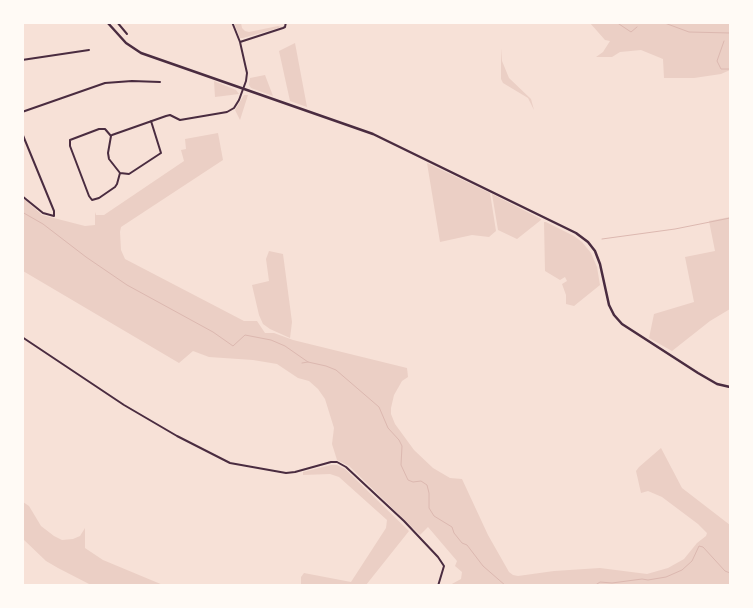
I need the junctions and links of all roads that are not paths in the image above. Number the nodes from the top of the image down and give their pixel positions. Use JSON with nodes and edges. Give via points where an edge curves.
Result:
{"nodes":[{"id":1,"x":107,"y":22,"type":"edge"},
{"id":2,"x":116,"y":22,"type":"edge"},
{"id":3,"x":232,"y":22,"type":"edge"},
{"id":4,"x":286,"y":22,"type":"edge"},
{"id":5,"x":127,"y":34,"type":"dead end"},
{"id":6,"x":240,"y":42,"type":"junction"},
{"id":7,"x":89,"y":50,"type":"dead end"},
{"id":8,"x":22,"y":60,"type":"edge"},
{"id":9,"x":160,"y":82,"type":"dead end"},
{"id":10,"x":243,"y":89,"type":"junction"},
{"id":11,"x":22,"y":112,"type":"edge"},
{"id":12,"x":151,"y":121,"type":"junction"},
{"id":13,"x":22,"y":133,"type":"edge"},
{"id":14,"x":111,"y":136,"type":"junction"},
{"id":15,"x":120,"y":173,"type":"junction"},
{"id":16,"x":22,"y":196,"type":"edge"},
{"id":17,"x":22,"y":337,"type":"edge"},
{"id":18,"x":730,"y":386,"type":"edge"},
{"id":19,"x":438,"y":586,"type":"edge"}],
"edges":[{"from":1,"to":10,"type":"street","via":[[141,54]]},
{"from":2,"to":5,"type":"street"},
{"from":3,"to":6,"type":"street"},
{"from":4,"to":6,"type":"street","via":[[283,28]]},
{"from":6,"to":10,"type":"street","via":[[247,71]]},
{"from":7,"to":8,"type":"street"},
{"from":9,"to":11,"type":"street","via":[[105,83]]},
{"from":10,"to":12,"type":"street","via":[[237,106],[227,112],[180,120],[170,115]]},
{"from":10,"to":18,"type":"street","via":[[373,134],[576,233],[594,251],[609,305],[622,324],[716,384]]},
{"from":12,"to":14,"type":"street"},
{"from":12,"to":15,"type":"street","via":[[161,152],[132,172]]},
{"from":13,"to":16,"type":"street","via":[[54,216],[43,213]]},
{"from":14,"to":15,"type":"street","via":[[108,156]]},
{"from":14,"to":15,"type":"street","via":[[105,129],[99,129],[70,140],[70,146],[92,200],[115,187]]},
{"from":17,"to":19,"type":"street","via":[[124,405],[230,463],[286,473],[331,462],[342,465],[438,557],[444,566]]}]}
